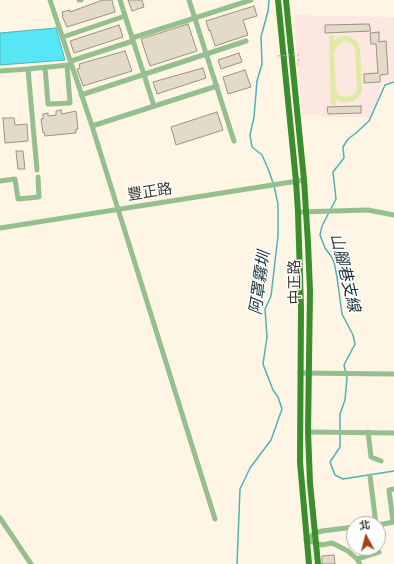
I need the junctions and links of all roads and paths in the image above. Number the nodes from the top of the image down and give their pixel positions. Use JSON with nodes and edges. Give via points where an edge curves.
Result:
{"nodes":[{"id":1,"x":50,"y":0,"type":"edge"},
{"id":2,"x":120,"y":0,"type":"edge"},
{"id":3,"x":189,"y":0,"type":"edge"},
{"id":4,"x":251,"y":0,"type":"edge"},
{"id":5,"x":278,"y":0,"type":"edge"},
{"id":6,"x":286,"y":0,"type":"edge"},
{"id":7,"x":125,"y":16,"type":"junction"},
{"id":8,"x":195,"y":19,"type":"junction"},
{"id":9,"x":63,"y":37,"type":"junction"},
{"id":10,"x":133,"y":40,"type":"junction"},
{"id":11,"x":246,"y":41,"type":"dead end"},
{"id":12,"x":207,"y":55,"type":"junction"},
{"id":13,"x":278,"y":56,"type":"dead end"},
{"id":14,"x":70,"y":63,"type":"junction"},
{"id":15,"x":299,"y":64,"type":"dead end"},
{"id":16,"x":45,"y":67,"type":"junction"},
{"id":17,"x":28,"y":69,"type":"junction"},
{"id":18,"x":0,"y":71,"type":"edge"},
{"id":19,"x":144,"y":74,"type":"junction"},
{"id":20,"x":217,"y":86,"type":"junction"},
{"id":21,"x":81,"y":95,"type":"junction"},
{"id":22,"x":154,"y":106,"type":"junction"},
{"id":23,"x":92,"y":126,"type":"junction"},
{"id":24,"x":234,"y":141,"type":"dead end"},
{"id":25,"x":37,"y":170,"type":"dead end"},
{"id":26,"x":38,"y":177,"type":"dead end"},
{"id":27,"x":304,"y":180,"type":"junction"},
{"id":28,"x":0,"y":181,"type":"edge"},
{"id":29,"x":296,"y":181,"type":"junction"},
{"id":30,"x":118,"y":210,"type":"junction"},
{"id":31,"x":306,"y":211,"type":"junction"},
{"id":32,"x":298,"y":212,"type":"junction"},
{"id":33,"x":394,"y":215,"type":"edge"},
{"id":34,"x":0,"y":228,"type":"edge"},
{"id":35,"x":300,"y":373,"type":"junction"},
{"id":36,"x":309,"y":374,"type":"junction"},
{"id":37,"x":394,"y":374,"type":"edge"},
{"id":38,"x":308,"y":432,"type":"junction"},
{"id":39,"x":368,"y":432,"type":"junction"},
{"id":40,"x":394,"y":432,"type":"edge"},
{"id":41,"x":381,"y":461,"type":"dead end"},
{"id":42,"x":370,"y":476,"type":"dead end"},
{"id":43,"x":394,"y":488,"type":"edge"},
{"id":44,"x":376,"y":516,"type":"edge"},
{"id":45,"x":0,"y":518,"type":"edge"},
{"id":46,"x":215,"y":519,"type":"dead end"},
{"id":47,"x":394,"y":522,"type":"edge"},
{"id":48,"x":346,"y":528,"type":"edge"},
{"id":49,"x":315,"y":533,"type":"junction"},
{"id":50,"x":306,"y":540,"type":"junction"},
{"id":51,"x":316,"y":542,"type":"junction"},
{"id":52,"x":371,"y":556,"type":"edge"},
{"id":53,"x":358,"y":562,"type":"edge"},
{"id":54,"x":31,"y":564,"type":"edge"},
{"id":55,"x":309,"y":564,"type":"edge"},
{"id":56,"x":318,"y":564,"type":"edge"}],
"edges":[{"from":1,"to":9,"type":"street"},
{"from":2,"to":7,"type":"street"},
{"from":3,"to":8,"type":"street"},
{"from":4,"to":8,"type":"street"},
{"from":5,"to":29,"type":"main road","name":"中正路"},
{"from":6,"to":27,"type":"main road","name":"中正路"},
{"from":7,"to":9,"type":"street"},
{"from":7,"to":10,"type":"street"},
{"from":8,"to":10,"type":"street"},
{"from":8,"to":12,"type":"street"},
{"from":9,"to":14,"type":"street"},
{"from":10,"to":14,"type":"street"},
{"from":10,"to":19,"type":"street"},
{"from":11,"to":12,"type":"street"},
{"from":12,"to":19,"type":"street"},
{"from":12,"to":20,"type":"street"},
{"from":13,"to":15,"type":"path","bridge":true,"via":[[298,54]]},
{"from":14,"to":16,"type":"street"},
{"from":14,"to":16,"type":"street","via":[[70,103],[48,104]]},
{"from":14,"to":21,"type":"street"},
{"from":16,"to":17,"type":"street"},
{"from":17,"to":18,"type":"street"},
{"from":17,"to":25,"type":"street"},
{"from":19,"to":21,"type":"street"},
{"from":19,"to":22,"type":"street"},
{"from":20,"to":22,"type":"street"},
{"from":20,"to":24,"type":"street"},
{"from":21,"to":23,"type":"street"},
{"from":22,"to":23,"type":"street"},
{"from":23,"to":30,"type":"street"},
{"from":26,"to":28,"type":"street","via":[[39,197],[18,199],[15,179]]},
{"from":27,"to":29,"type":"street","name":"豐正路"},
{"from":27,"to":31,"type":"main road","name":"中正路"},
{"from":29,"to":30,"type":"street","name":"豐正路"},
{"from":29,"to":32,"type":"main road","name":"中正路"},
{"from":30,"to":34,"type":"street","name":"豐正路"},
{"from":30,"to":46,"type":"street"},
{"from":31,"to":32,"type":"street"},
{"from":31,"to":33,"type":"street","via":[[368,210]]},
{"from":31,"to":36,"type":"main road","name":"中正路","via":[[310,291]]},
{"from":32,"to":35,"type":"main road","name":"中正路"},
{"from":35,"to":36,"type":"street"},
{"from":35,"to":50,"type":"main road","name":"中正路","via":[[300,462]]},
{"from":36,"to":37,"type":"street"},
{"from":36,"to":38,"type":"main road","name":"中正路"},
{"from":38,"to":39,"type":"street"},
{"from":38,"to":49,"type":"main road","name":"中正路"},
{"from":39,"to":40,"type":"street"},
{"from":39,"to":41,"type":"street","via":[[371,457]]},
{"from":42,"to":44,"type":"street"},
{"from":43,"to":47,"type":"street","via":[[389,490]]},
{"from":45,"to":54,"type":"street"},
{"from":48,"to":49,"type":"street"},
{"from":49,"to":50,"type":"street"},
{"from":49,"to":51,"type":"main road","name":"中正路"},
{"from":50,"to":51,"type":"street"},
{"from":50,"to":55,"type":"main road","name":"中正路"},
{"from":51,"to":53,"type":"street","via":[[322,545],[332,543],[348,551]]},
{"from":51,"to":56,"type":"main road","name":"中正路"},
{"from":52,"to":53,"type":"street"}]}
